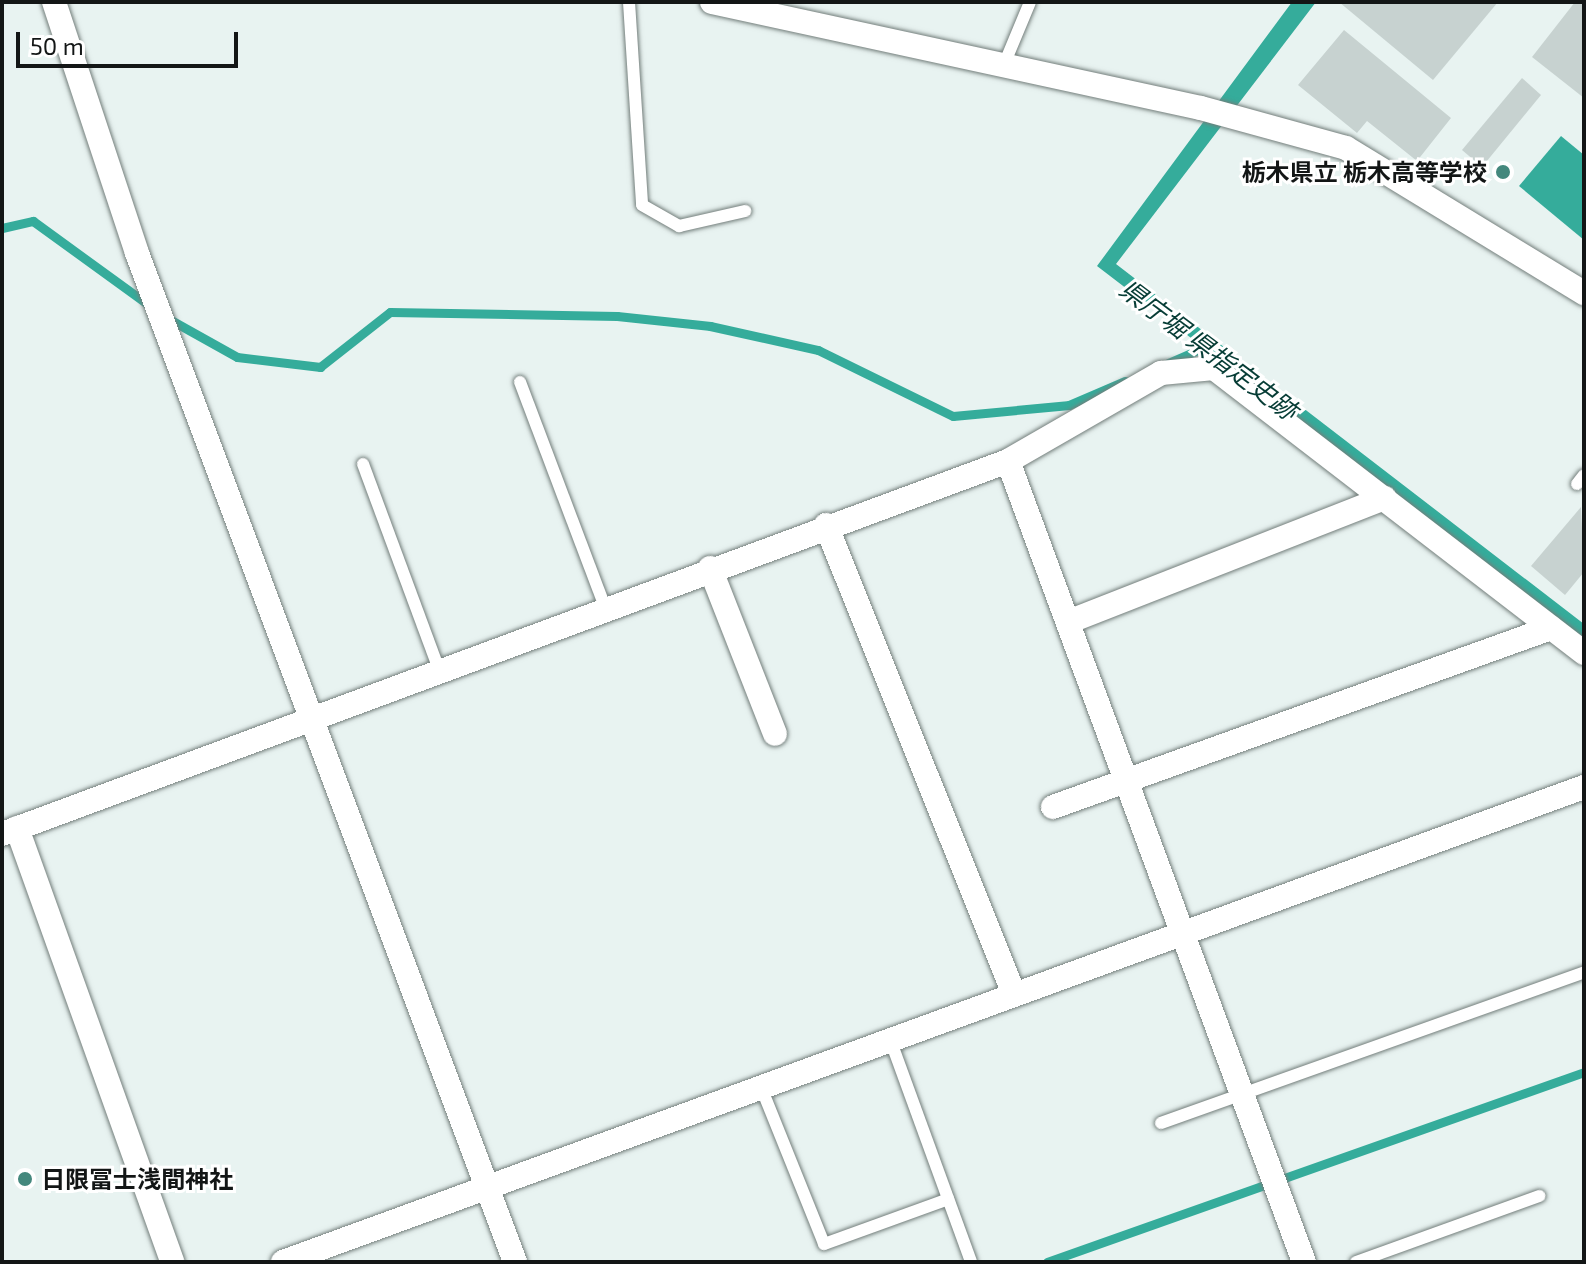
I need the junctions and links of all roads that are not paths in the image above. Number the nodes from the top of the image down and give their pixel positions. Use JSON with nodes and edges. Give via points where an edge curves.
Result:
{"nodes":[{"id":1,"x":54,"y":2,"type":"edge"},
{"id":2,"x":629,"y":2,"type":"edge"},
{"id":3,"x":712,"y":2,"type":"edge"},
{"id":4,"x":1030,"y":2,"type":"edge"},
{"id":5,"x":1003,"y":67,"type":"junction"},
{"id":6,"x":745,"y":211,"type":"dead end"},
{"id":7,"x":1584,"y":293,"type":"edge"},
{"id":8,"x":520,"y":382,"type":"dead end"},
{"id":9,"x":1008,"y":461,"type":"junction"},
{"id":10,"x":363,"y":464,"type":"dead end"},
{"id":11,"x":1385,"y":498,"type":"junction"},
{"id":12,"x":826,"y":525,"type":"junction"},
{"id":13,"x":710,"y":568,"type":"junction"},
{"id":14,"x":605,"y":607,"type":"junction"},
{"id":15,"x":1068,"y":622,"type":"junction"},
{"id":16,"x":1551,"y":628,"type":"junction"},
{"id":17,"x":1584,"y":653,"type":"edge"},
{"id":18,"x":439,"y":670,"type":"junction"},
{"id":19,"x":309,"y":718,"type":"junction"},
{"id":20,"x":775,"y":734,"type":"dead end"},
{"id":21,"x":1126,"y":779,"type":"junction"},
{"id":22,"x":1584,"y":787,"type":"edge"},
{"id":23,"x":1053,"y":807,"type":"dead end"},
{"id":24,"x":10,"y":831,"type":"edge"},
{"id":25,"x":1182,"y":932,"type":"junction"},
{"id":26,"x":1584,"y":972,"type":"edge"},
{"id":27,"x":1014,"y":994,"type":"junction"},
{"id":28,"x":890,"y":1039,"type":"junction"},
{"id":29,"x":761,"y":1087,"type":"junction"},
{"id":30,"x":1243,"y":1097,"type":"junction"},
{"id":31,"x":1161,"y":1123,"type":"dead end"},
{"id":32,"x":487,"y":1187,"type":"junction"},
{"id":33,"x":1539,"y":1196,"type":"dead end"},
{"id":34,"x":948,"y":1199,"type":"junction"},
{"id":35,"x":172,"y":1262,"type":"edge"},
{"id":36,"x":283,"y":1262,"type":"edge"},
{"id":37,"x":515,"y":1262,"type":"edge"},
{"id":38,"x":971,"y":1262,"type":"edge"},
{"id":39,"x":1304,"y":1262,"type":"edge"},
{"id":40,"x":1356,"y":1262,"type":"edge"}],
"edges":[{"from":1,"to":19,"type":"street","via":[[137,253]]},
{"from":2,"to":6,"type":"lane","via":[[642,205],[679,226]]},
{"from":3,"to":5,"type":"street"},
{"from":4,"to":5,"type":"lane"},
{"from":5,"to":7,"type":"street","via":[[1346,148]]},
{"from":8,"to":14,"type":"lane"},
{"from":9,"to":11,"type":"street","via":[[1161,373],[1214,368]]},
{"from":9,"to":12,"type":"street"},
{"from":9,"to":15,"type":"street"},
{"from":10,"to":18,"type":"lane"},
{"from":11,"to":15,"type":"street"},
{"from":11,"to":16,"type":"street"},
{"from":12,"to":13,"type":"street"},
{"from":12,"to":27,"type":"street"},
{"from":13,"to":14,"type":"street"},
{"from":13,"to":20,"type":"street"},
{"from":14,"to":18,"type":"street"},
{"from":15,"to":21,"type":"street"},
{"from":16,"to":17,"type":"street"},
{"from":16,"to":21,"type":"street"},
{"from":18,"to":19,"type":"street"},
{"from":19,"to":24,"type":"street"},
{"from":19,"to":32,"type":"street"},
{"from":21,"to":23,"type":"street"},
{"from":21,"to":25,"type":"street"},
{"from":22,"to":25,"type":"street"},
{"from":24,"to":35,"type":"street"},
{"from":25,"to":27,"type":"street"},
{"from":25,"to":30,"type":"street"},
{"from":26,"to":30,"type":"lane"},
{"from":27,"to":28,"type":"street"},
{"from":28,"to":29,"type":"street"},
{"from":28,"to":34,"type":"lane"},
{"from":29,"to":32,"type":"street"},
{"from":29,"to":34,"type":"lane","via":[[824,1244]]},
{"from":30,"to":31,"type":"lane"},
{"from":30,"to":39,"type":"street"},
{"from":32,"to":36,"type":"street"},
{"from":32,"to":37,"type":"street"},
{"from":33,"to":40,"type":"lane"},
{"from":34,"to":38,"type":"lane"}]}
